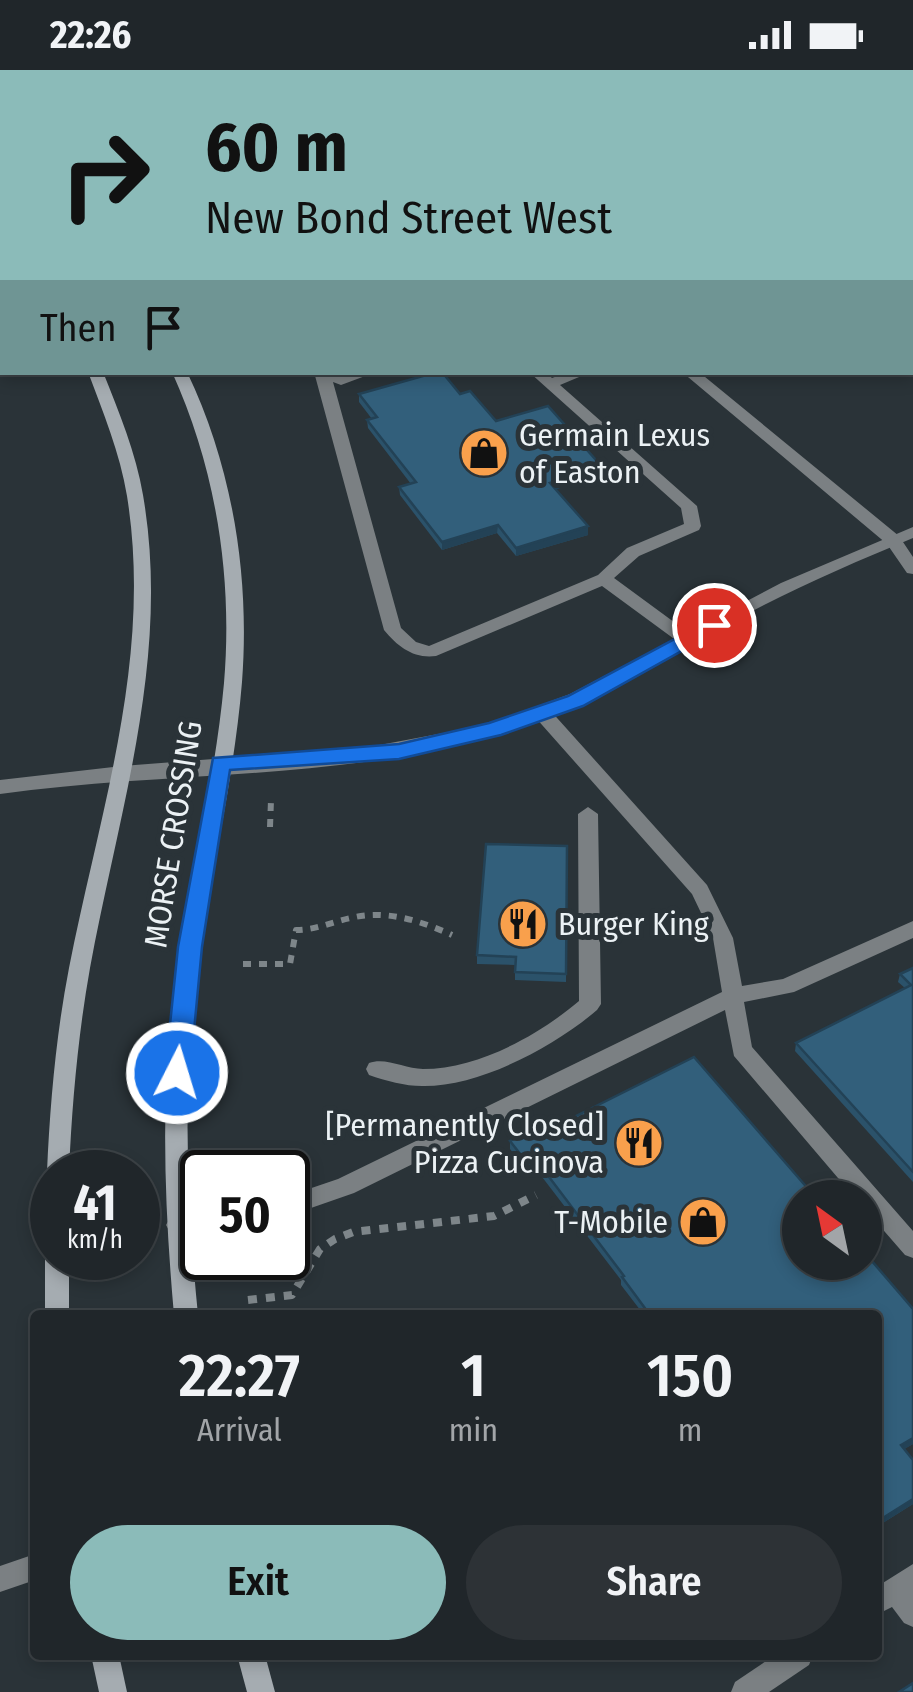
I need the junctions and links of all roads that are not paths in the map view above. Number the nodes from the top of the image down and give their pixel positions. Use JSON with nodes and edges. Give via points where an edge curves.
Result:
{"nodes":[{"id":1,"x":96,"y":375,"type":"edge"},
{"id":2,"x":181,"y":375,"type":"edge"},
{"id":3,"x":322,"y":375,"type":"edge"},
{"id":4,"x":325,"y":375,"type":"edge"},
{"id":5,"x":358,"y":375,"type":"edge"},
{"id":6,"x":692,"y":375,"type":"edge"},
{"id":7,"x":542,"y":378,"type":"edge"},
{"id":8,"x":913,"y":532,"type":"edge"},
{"id":9,"x":893,"y":540,"type":"junction"},
{"id":10,"x":913,"y":549,"type":"edge"},
{"id":11,"x":913,"y":569,"type":"edge"},
{"id":12,"x":604,"y":579,"type":"junction"},
{"id":13,"x":687,"y":640,"type":"junction"},
{"id":14,"x":542,"y":713,"type":"junction"},
{"id":15,"x":221,"y":763,"type":"junction"},
{"id":16,"x":126,"y":772,"type":"junction"},
{"id":17,"x":0,"y":787,"type":"edge"},
{"id":18,"x":588,"y":814,"type":"dead end"},
{"id":19,"x":913,"y":929,"type":"edge"},
{"id":20,"x":733,"y":996,"type":"junction"},
{"id":21,"x":376,"y":1068,"type":"dead end"},
{"id":22,"x":60,"y":1150,"type":"edge"},
{"id":23,"x":180,"y":1166,"type":"edge"},
{"id":24,"x":310,"y":1198,"type":"edge"},
{"id":25,"x":913,"y":1248,"type":"edge"},
{"id":26,"x":57,"y":1280,"type":"edge"},
{"id":27,"x":188,"y":1280,"type":"edge"},
{"id":28,"x":57,"y":1310,"type":"edge"},
{"id":29,"x":186,"y":1310,"type":"edge"},
{"id":30,"x":30,"y":1569,"type":"edge"},
{"id":31,"x":0,"y":1578,"type":"edge"},
{"id":32,"x":895,"y":1589,"type":"edge"},
{"id":33,"x":913,"y":1614,"type":"edge"},
{"id":34,"x":106,"y":1660,"type":"edge"},
{"id":35,"x":251,"y":1660,"type":"edge"},
{"id":36,"x":792,"y":1660,"type":"edge"},
{"id":37,"x":113,"y":1692,"type":"edge"},
{"id":38,"x":261,"y":1692,"type":"edge"},
{"id":39,"x":745,"y":1692,"type":"edge"}],
"edges":[{"from":1,"to":16,"type":"main road","name":"MORSE CROSSING","via":[[122,443],[143,558],[142,662]]},
{"from":2,"to":15,"type":"main road","name":"MORSE CROSSING","via":[[197,406],[228,531],[233,680]]},
{"from":3,"to":12,"type":"street","via":[[394,630],[410,646],[430,652]]},
{"from":4,"to":5,"type":"street"},
{"from":6,"to":9,"type":"street"},
{"from":7,"to":12,"type":"street","via":[[689,506],[693,526],[636,549]]},
{"from":8,"to":9,"type":"street"},
{"from":9,"to":10,"type":"street"},
{"from":9,"to":11,"type":"street"},
{"from":9,"to":13,"type":"street"},
{"from":12,"to":13,"type":"street"},
{"from":13,"to":14,"type":"street","via":[[605,687]]},
{"from":14,"to":15,"type":"street","via":[[399,751]]},
{"from":14,"to":20,"type":"street","via":[[700,890],[723,938]]},
{"from":15,"to":16,"type":"street"},
{"from":15,"to":23,"type":"main road","name":"MORSE CROSSING","via":[[182,1011],[175,1137]]},
{"from":16,"to":17,"type":"street"},
{"from":16,"to":22,"type":"main road","name":"MORSE CROSSING","via":[[73,1006]]},
{"from":18,"to":21,"type":"street","via":[[590,1004],[572,1022],[474,1070],[426,1078]]},
{"from":19,"to":20,"type":"street","via":[[787,986]]},
{"from":20,"to":24,"type":"street","via":[[364,1178]]},
{"from":20,"to":25,"type":"street","via":[[742,1050]]},
{"from":26,"to":28,"type":"main road"},
{"from":27,"to":29,"type":"main road","name":"MORSE CROSSING"},
{"from":30,"to":31,"type":"street"},
{"from":32,"to":33,"type":"street"},
{"from":34,"to":37,"type":"main road"},
{"from":35,"to":38,"type":"main road"},
{"from":36,"to":39,"type":"street"}]}
